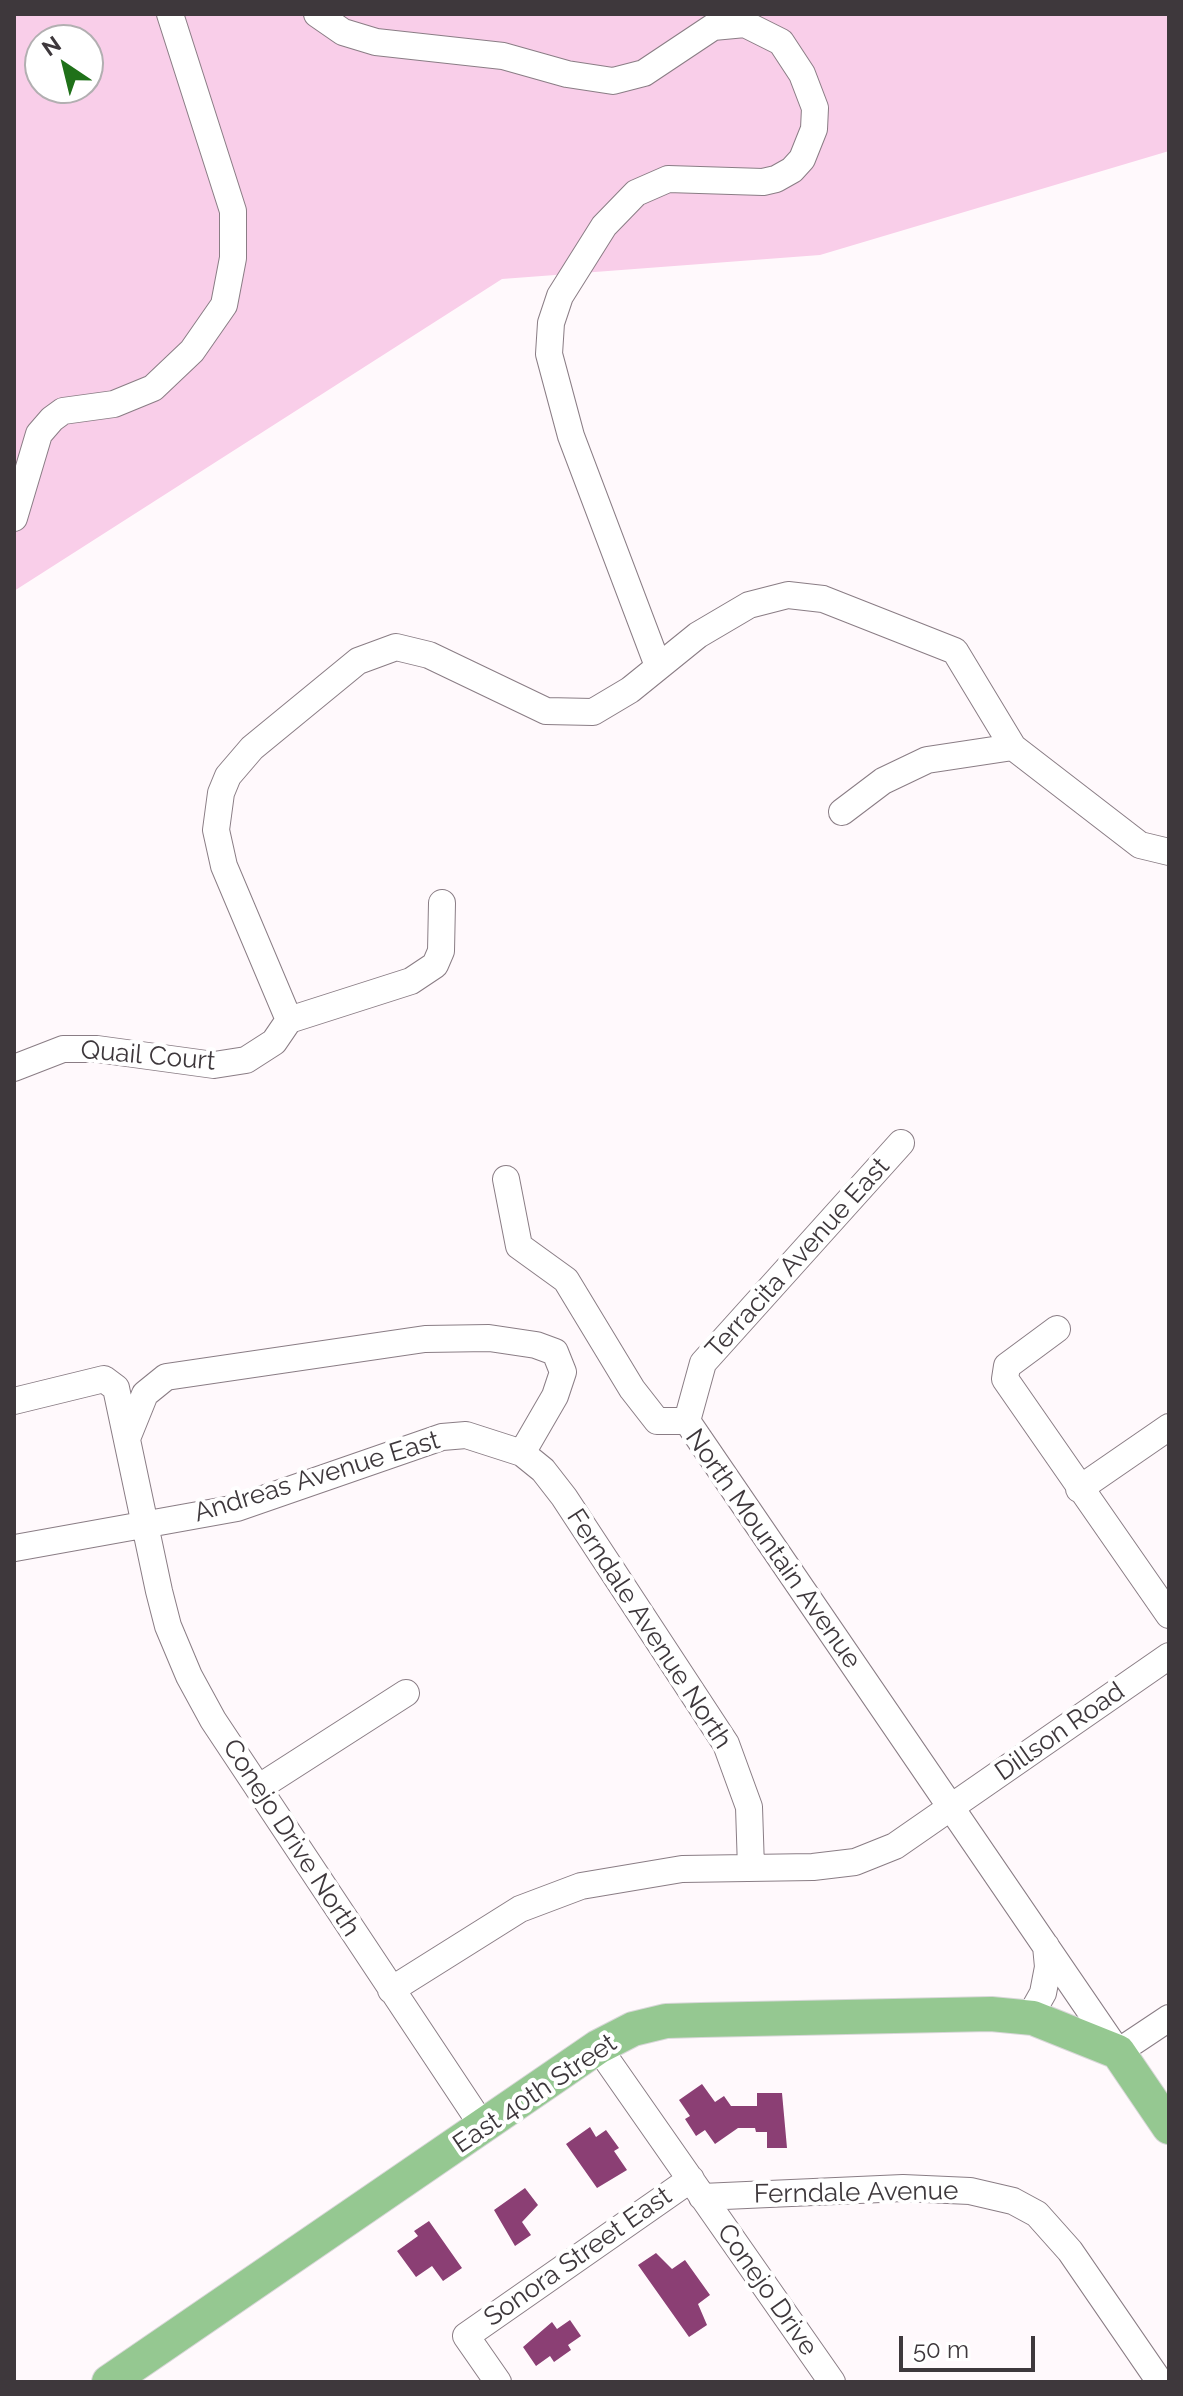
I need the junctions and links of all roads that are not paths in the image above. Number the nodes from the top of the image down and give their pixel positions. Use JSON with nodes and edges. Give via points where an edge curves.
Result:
{"nodes":[{"id":1,"x":170,"y":14,"type":"edge"},
{"id":2,"x":317,"y":14,"type":"edge"},
{"id":3,"x":14,"y":518,"type":"edge"},
{"id":4,"x":658,"y":666,"type":"junction"},
{"id":5,"x":1013,"y":747,"type":"junction"},
{"id":6,"x":842,"y":812,"type":"dead end"},
{"id":7,"x":1169,"y":852,"type":"edge"},
{"id":8,"x":442,"y":903,"type":"dead end"},
{"id":9,"x":289,"y":1020,"type":"junction"},
{"id":10,"x":14,"y":1068,"type":"edge"},
{"id":11,"x":901,"y":1143,"type":"dead end"},
{"id":12,"x":506,"y":1179,"type":"dead end"},
{"id":13,"x":1057,"y":1329,"type":"dead end"},
{"id":14,"x":14,"y":1401,"type":"edge"},
{"id":15,"x":687,"y":1421,"type":"junction"},
{"id":16,"x":1169,"y":1427,"type":"edge"},
{"id":17,"x":128,"y":1436,"type":"junction"},
{"id":18,"x":522,"y":1453,"type":"junction"},
{"id":19,"x":1079,"y":1489,"type":"junction"},
{"id":20,"x":146,"y":1526,"type":"junction"},
{"id":21,"x":15,"y":1548,"type":"edge"},
{"id":22,"x":1169,"y":1615,"type":"edge"},
{"id":23,"x":1169,"y":1656,"type":"edge"},
{"id":24,"x":406,"y":1693,"type":"dead end"},
{"id":25,"x":258,"y":1788,"type":"junction"},
{"id":26,"x":951,"y":1808,"type":"junction"},
{"id":27,"x":751,"y":1868,"type":"junction"},
{"id":28,"x":1046,"y":1946,"type":"junction"},
{"id":29,"x":391,"y":1990,"type":"junction"},
{"id":30,"x":1029,"y":2018,"type":"junction"},
{"id":31,"x":1169,"y":2018,"type":"edge"},
{"id":32,"x":598,"y":2047,"type":"junction"},
{"id":33,"x":1118,"y":2052,"type":"junction"},
{"id":34,"x":1169,"y":2127,"type":"edge"},
{"id":35,"x":484,"y":2128,"type":"junction"},
{"id":36,"x":696,"y":2188,"type":"junction"},
{"id":37,"x":128,"y":2377,"type":"edge"},
{"id":38,"x":498,"y":2382,"type":"edge"},
{"id":39,"x":832,"y":2382,"type":"edge"},
{"id":40,"x":1160,"y":2382,"type":"edge"}],
"edges":[{"from":1,"to":3,"type":"street","via":[[233,211],[226,297],[192,351],[153,388],[114,404],[63,411],[44,426]]},
{"from":2,"to":4,"type":"street","via":[[343,32],[376,42],[503,56],[613,81],[644,73],[713,27],[745,24],[781,42],[802,74],[815,108],[814,129],[792,170],[763,182],[668,179],[636,193],[604,226],[560,296],[551,323],[549,354],[571,436]]},
{"from":4,"to":5,"type":"street","via":[[749,605],[808,595],[955,651]]},
{"from":4,"to":9,"type":"street","via":[[607,706],[561,714],[513,697],[429,655],[396,647],[350,667],[252,748],[228,776],[216,830],[224,866]]},
{"from":5,"to":6,"type":"street","via":[[927,760],[883,781]]},
{"from":5,"to":7,"type":"street","via":[[1140,845]]},
{"from":8,"to":9,"type":"street","name":"Quail Court","via":[[441,951],[435,965]]},
{"from":9,"to":10,"type":"street","name":"Quail Court","via":[[274,1042],[246,1060],[214,1065],[63,1049]]},
{"from":11,"to":15,"type":"street","name":"Terracita Avenue East","via":[[703,1363]]},
{"from":12,"to":15,"type":"street","name":"North Mountain Avenue","via":[[519,1246],[566,1280],[657,1421]]},
{"from":13,"to":19,"type":"street","via":[[1003,1373]]},
{"from":14,"to":17,"type":"street","name":"Conejo Drive North","via":[[110,1380],[120,1396]]},
{"from":15,"to":26,"type":"street","name":"North Mountain Avenue"},
{"from":16,"to":19,"type":"street"},
{"from":17,"to":18,"type":"street","via":[[145,1394],[166,1377],[425,1339],[489,1338],[555,1352],[563,1372]]},
{"from":17,"to":20,"type":"street","name":"Conejo Drive North"},
{"from":18,"to":20,"type":"street","name":"Andreas Avenue East","via":[[466,1435],[442,1437],[237,1508]]},
{"from":18,"to":27,"type":"street","name":"Ferndale Avenue North","via":[[564,1497],[726,1744],[749,1807]]},
{"from":19,"to":22,"type":"street"},
{"from":20,"to":21,"type":"street","name":"Andreas Avenue East"},
{"from":20,"to":25,"type":"street","name":"Conejo Drive North","via":[[168,1626],[213,1720]]},
{"from":23,"to":26,"type":"street","name":"Dillson Road"},
{"from":24,"to":25,"type":"street"},
{"from":25,"to":29,"type":"street","name":"Conejo Drive North"},
{"from":26,"to":27,"type":"street","name":"Dillson Road","via":[[895,1846],[855,1862]]},
{"from":26,"to":28,"type":"street","name":"North Mountain Avenue"},
{"from":27,"to":29,"type":"street","name":"Dillson Road","via":[[625,1876],[551,1896],[470,1938]]},
{"from":28,"to":30,"type":"street","via":[[1043,1993]]},
{"from":28,"to":33,"type":"street","name":"North Mountain Avenue"},
{"from":29,"to":35,"type":"street","name":"Conejo Drive North"},
{"from":30,"to":32,"type":"main road","name":"East 40th Street","via":[[991,2014],[666,2021],[633,2029]]},
{"from":30,"to":33,"type":"main road","name":"East 40th Street"},
{"from":31,"to":33,"type":"street"},
{"from":32,"to":35,"type":"main road","name":"East 40th Street"},
{"from":32,"to":36,"type":"street","name":"Conejo Drive"},
{"from":33,"to":34,"type":"main road"},
{"from":35,"to":37,"type":"main road","name":"East 40th Street"},
{"from":36,"to":38,"type":"street","name":"Sonora Street East","via":[[466,2336]]},
{"from":36,"to":39,"type":"street","name":"Conejo Drive"},
{"from":36,"to":40,"type":"street","name":"Ferndale Avenue","via":[[903,2188],[970,2191],[1013,2201],[1037,2214],[1070,2251]]}]}
